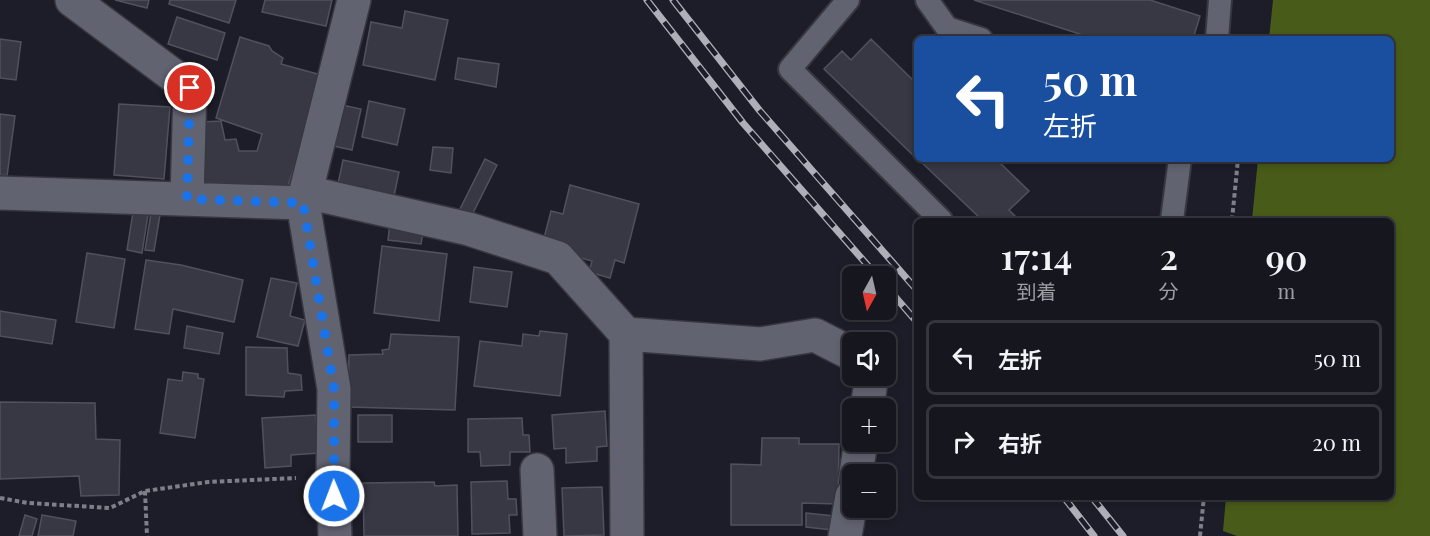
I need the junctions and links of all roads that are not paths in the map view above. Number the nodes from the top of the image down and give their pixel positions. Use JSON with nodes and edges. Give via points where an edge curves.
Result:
{"nodes":[{"id":1,"x":72,"y":0,"type":"edge"},
{"id":2,"x":354,"y":0,"type":"edge"},
{"id":3,"x":848,"y":0,"type":"edge"},
{"id":4,"x":927,"y":0,"type":"edge"},
{"id":5,"x":1220,"y":0,"type":"edge"},
{"id":6,"x":972,"y":36,"type":"edge"},
{"id":7,"x":1217,"y":36,"type":"edge"},
{"id":8,"x":1180,"y":162,"type":"edge"},
{"id":9,"x":0,"y":193,"type":"edge"},
{"id":10,"x":305,"y":197,"type":"junction"},
{"id":11,"x":187,"y":199,"type":"junction"},
{"id":12,"x":939,"y":218,"type":"edge"},
{"id":13,"x":1172,"y":218,"type":"edge"},
{"id":14,"x":626,"y":334,"type":"junction"},
{"id":15,"x":842,"y":349,"type":"edge"},
{"id":16,"x":537,"y":470,"type":"dead end"},
{"id":17,"x":848,"y":518,"type":"edge"},
{"id":18,"x":335,"y":536,"type":"edge"},
{"id":19,"x":540,"y":536,"type":"edge"},
{"id":20,"x":627,"y":536,"type":"edge"},
{"id":21,"x":845,"y":536,"type":"edge"}],
"edges":[{"from":1,"to":11,"type":"street","via":[[190,88]]},
{"from":2,"to":10,"type":"street"},
{"from":3,"to":12,"type":"lane","via":[[790,69]]},
{"from":4,"to":6,"type":"lane","via":[[947,28]]},
{"from":5,"to":7,"type":"lane"},
{"from":8,"to":13,"type":"lane"},
{"from":9,"to":11,"type":"street"},
{"from":10,"to":11,"type":"street"},
{"from":10,"to":14,"type":"street","via":[[469,229],[558,258]]},
{"from":10,"to":18,"type":"street","via":[[334,389]]},
{"from":14,"to":15,"type":"street","via":[[760,344],[815,335]]},
{"from":14,"to":20,"type":"street"},
{"from":16,"to":19,"type":"street"},
{"from":17,"to":21,"type":"street"}]}
